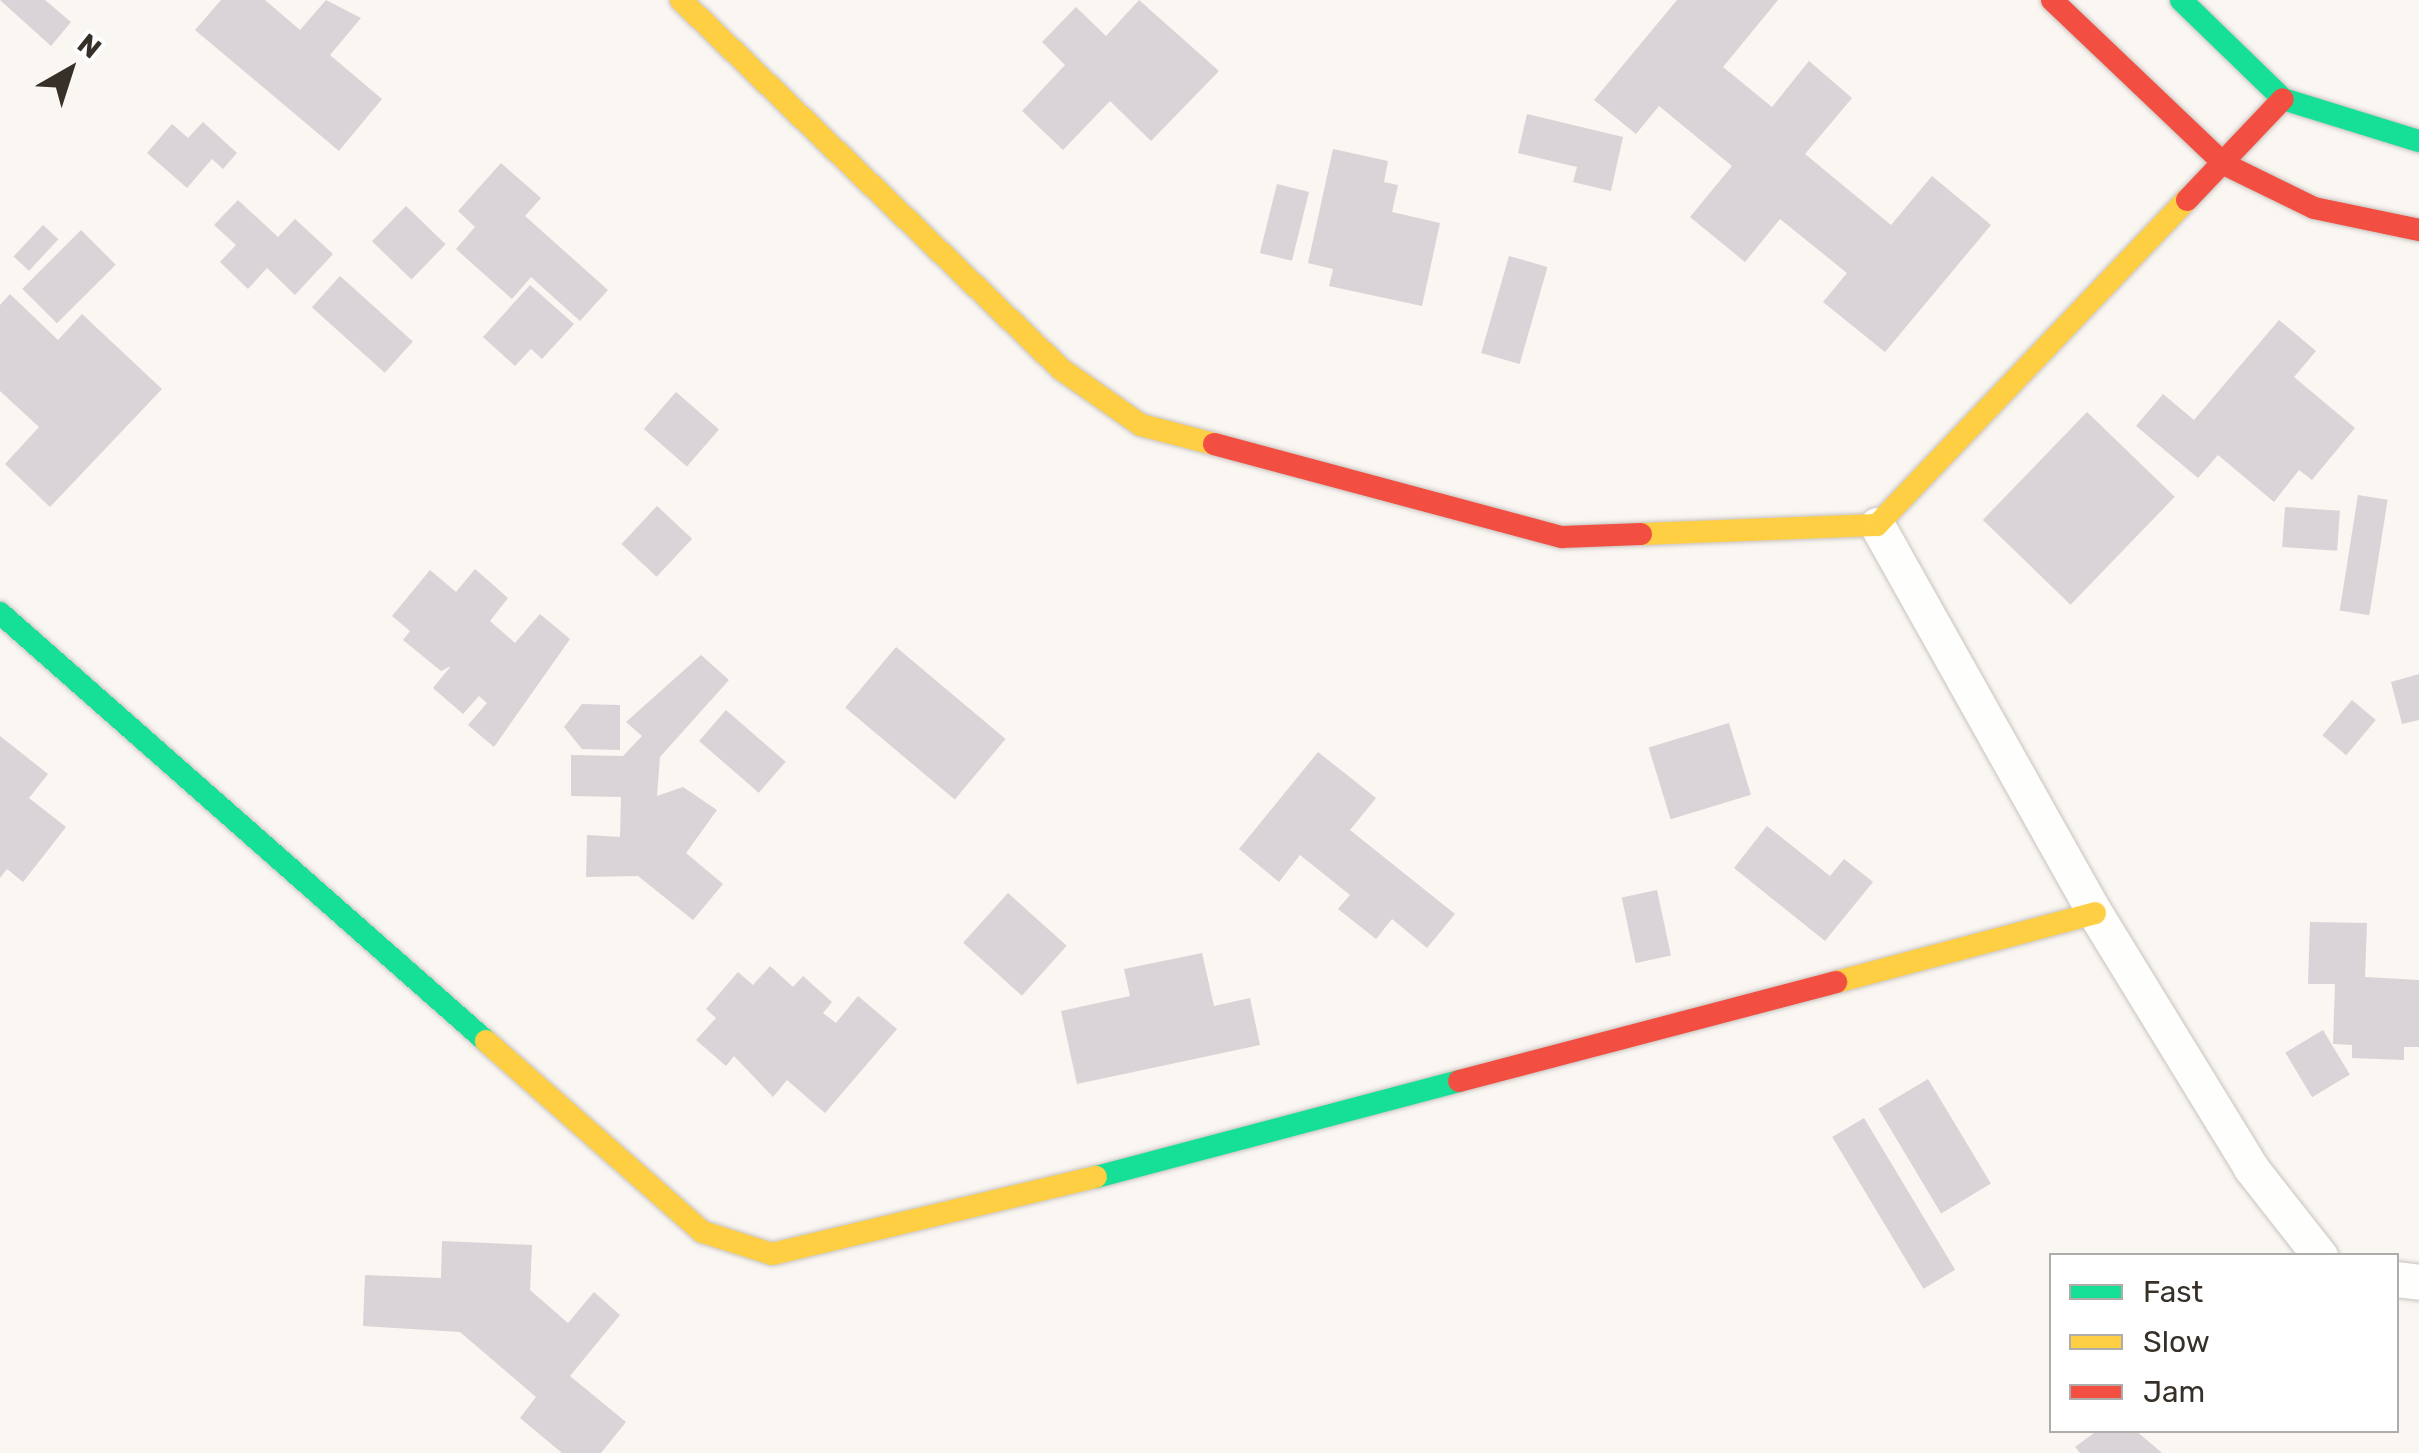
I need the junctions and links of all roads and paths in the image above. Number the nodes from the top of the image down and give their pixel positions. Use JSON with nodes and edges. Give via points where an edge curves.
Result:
{"nodes":[{"id":1,"x":682,"y":0,"type":"edge"},
{"id":2,"x":2052,"y":0,"type":"edge"},
{"id":3,"x":2181,"y":0,"type":"edge"},
{"id":4,"x":2283,"y":98,"type":"junction"},
{"id":5,"x":2419,"y":141,"type":"edge"},
{"id":6,"x":2224,"y":164,"type":"junction"},
{"id":7,"x":2419,"y":230,"type":"edge"},
{"id":8,"x":1877,"y":525,"type":"junction"},
{"id":9,"x":0,"y":613,"type":"edge"},
{"id":10,"x":2095,"y":913,"type":"junction"},
{"id":11,"x":2318,"y":1253,"type":"edge"}],
"edges":[{"from":1,"to":8,"type":"street","via":[[1061,369],[1140,425],[1562,537]]},
{"from":2,"to":6,"type":"street"},
{"from":3,"to":4,"type":"street"},
{"from":4,"to":5,"type":"street","via":[[2347,126]]},
{"from":4,"to":6,"type":"street"},
{"from":6,"to":7,"type":"street","via":[[2314,208]]},
{"from":6,"to":8,"type":"street"},
{"from":8,"to":10,"type":"street"},
{"from":9,"to":10,"type":"street","via":[[703,1232],[772,1254],[867,1238]]},
{"from":10,"to":11,"type":"street","via":[[2251,1168]]}]}
